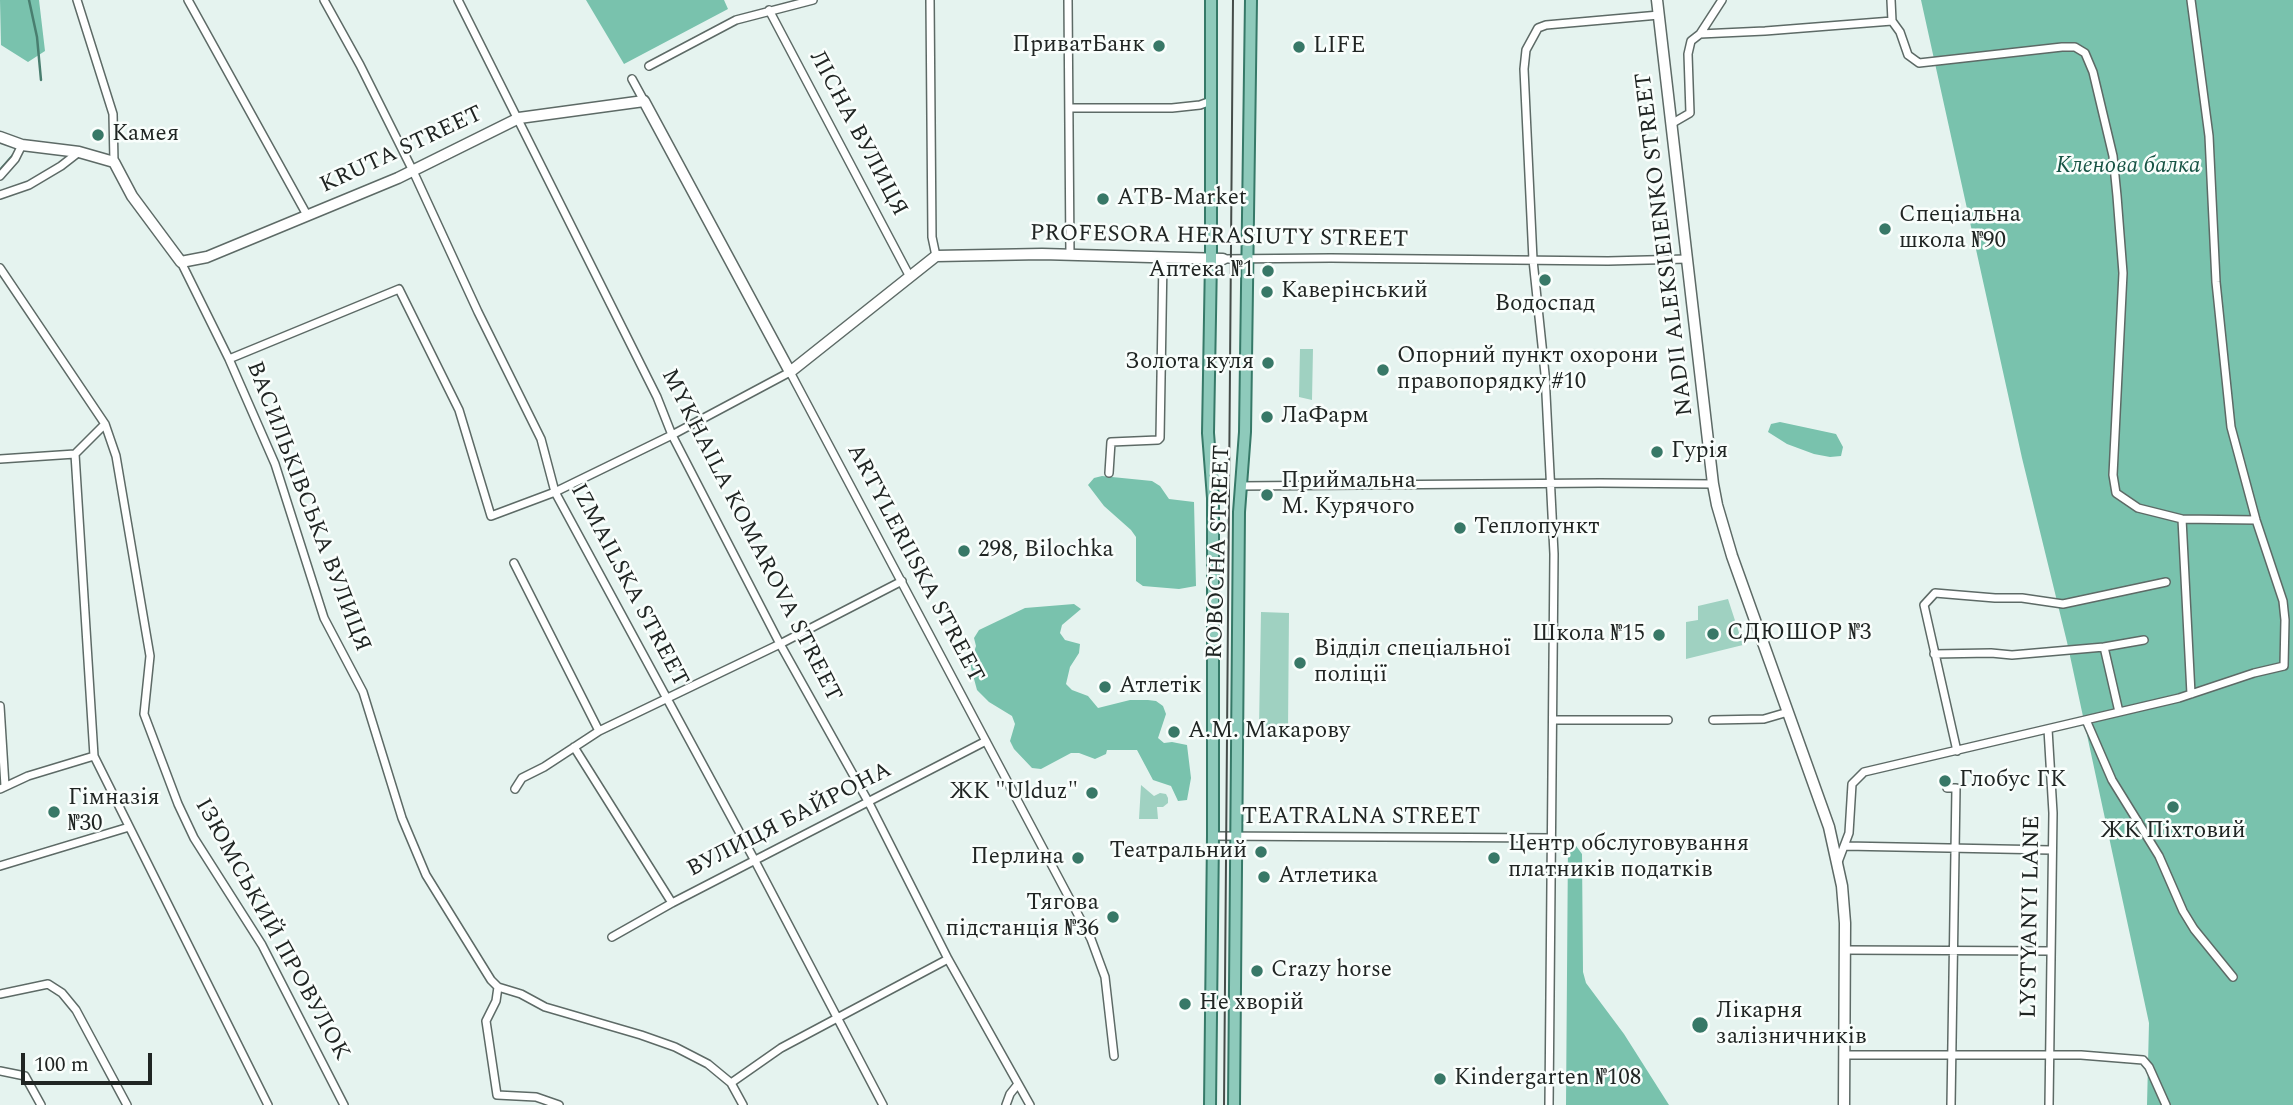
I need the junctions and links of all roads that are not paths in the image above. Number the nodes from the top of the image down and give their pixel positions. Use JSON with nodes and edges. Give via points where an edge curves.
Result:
{"nodes":[{"id":1,"x":77,"y":0,"type":"edge"},
{"id":2,"x":188,"y":0,"type":"edge"},
{"id":3,"x":324,"y":0,"type":"edge"},
{"id":4,"x":458,"y":0,"type":"edge"},
{"id":5,"x":813,"y":0,"type":"edge"},
{"id":6,"x":930,"y":0,"type":"edge"},
{"id":7,"x":1068,"y":0,"type":"edge"},
{"id":8,"x":1211,"y":0,"type":"edge"},
{"id":9,"x":1251,"y":0,"type":"edge"},
{"id":10,"x":1657,"y":0,"type":"edge"},
{"id":11,"x":1722,"y":0,"type":"edge"},
{"id":12,"x":1891,"y":0,"type":"edge"},
{"id":13,"x":2191,"y":0,"type":"edge"},
{"id":14,"x":769,"y":10,"type":"junction"},
{"id":15,"x":1659,"y":15,"type":"junction"},
{"id":16,"x":1892,"y":21,"type":"junction"},
{"id":17,"x":1700,"y":34,"type":"junction"},
{"id":18,"x":649,"y":66,"type":"dead end"},
{"id":19,"x":632,"y":79,"type":"dead end"},
{"id":20,"x":644,"y":101,"type":"junction"},
{"id":21,"x":1211,"y":101,"type":"junction"},
{"id":22,"x":1069,"y":108,"type":"junction"},
{"id":23,"x":519,"y":118,"type":"junction"},
{"id":24,"x":1671,"y":124,"type":"junction"},
{"id":25,"x":0,"y":136,"type":"edge"},
{"id":26,"x":22,"y":145,"type":"junction"},
{"id":27,"x":79,"y":152,"type":"junction"},
{"id":28,"x":114,"y":162,"type":"junction"},
{"id":29,"x":413,"y":171,"type":"junction"},
{"id":30,"x":0,"y":176,"type":"edge"},
{"id":31,"x":0,"y":195,"type":"edge"},
{"id":32,"x":307,"y":215,"type":"junction"},
{"id":33,"x":1070,"y":255,"type":"junction"},
{"id":34,"x":936,"y":256,"type":"junction"},
{"id":35,"x":1163,"y":258,"type":"junction"},
{"id":36,"x":1217,"y":259,"type":"junction"},
{"id":37,"x":1248,"y":259,"type":"junction"},
{"id":38,"x":1687,"y":259,"type":"junction"},
{"id":39,"x":1533,"y":260,"type":"junction"},
{"id":40,"x":181,"y":262,"type":"junction"},
{"id":41,"x":0,"y":268,"type":"edge"},
{"id":42,"x":911,"y":277,"type":"junction"},
{"id":43,"x":229,"y":359,"type":"junction"},
{"id":44,"x":790,"y":372,"type":"junction"},
{"id":45,"x":105,"y":424,"type":"junction"},
{"id":46,"x":672,"y":435,"type":"junction"},
{"id":47,"x":75,"y":454,"type":"junction"},
{"id":48,"x":0,"y":459,"type":"edge"},
{"id":49,"x":1109,"y":473,"type":"dead end"},
{"id":50,"x":1552,"y":484,"type":"junction"},
{"id":51,"x":1713,"y":484,"type":"junction"},
{"id":52,"x":1240,"y":486,"type":"junction"},
{"id":53,"x":555,"y":492,"type":"junction"},
{"id":54,"x":2182,"y":519,"type":"junction"},
{"id":55,"x":2256,"y":520,"type":"junction"},
{"id":56,"x":514,"y":563,"type":"dead end"},
{"id":57,"x":902,"y":582,"type":"junction"},
{"id":58,"x":2166,"y":582,"type":"dead end"},
{"id":59,"x":2144,"y":640,"type":"dead end"},
{"id":60,"x":780,"y":643,"type":"junction"},
{"id":61,"x":2104,"y":647,"type":"junction"},
{"id":62,"x":1934,"y":654,"type":"junction"},
{"id":63,"x":2191,"y":694,"type":"junction"},
{"id":64,"x":666,"y":699,"type":"junction"},
{"id":65,"x":0,"y":706,"type":"edge"},
{"id":66,"x":1788,"y":712,"type":"junction"},
{"id":67,"x":2119,"y":712,"type":"junction"},
{"id":68,"x":1553,"y":720,"type":"junction"},
{"id":69,"x":1668,"y":720,"type":"dead end"},
{"id":70,"x":1713,"y":720,"type":"dead end"},
{"id":71,"x":2086,"y":720,"type":"junction"},
{"id":72,"x":2048,"y":729,"type":"junction"},
{"id":73,"x":599,"y":731,"type":"junction"},
{"id":74,"x":986,"y":741,"type":"junction"},
{"id":75,"x":574,"y":747,"type":"junction"},
{"id":76,"x":1957,"y":751,"type":"junction"},
{"id":77,"x":94,"y":756,"type":"junction"},
{"id":78,"x":3,"y":788,"type":"edge"},
{"id":79,"x":1947,"y":788,"type":"dead end"},
{"id":80,"x":515,"y":789,"type":"dead end"},
{"id":81,"x":869,"y":803,"type":"junction"},
{"id":82,"x":129,"y":827,"type":"junction"},
{"id":83,"x":1213,"y":836,"type":"junction"},
{"id":84,"x":1236,"y":836,"type":"junction"},
{"id":85,"x":1552,"y":838,"type":"junction"},
{"id":86,"x":1845,"y":846,"type":"junction"},
{"id":87,"x":1954,"y":849,"type":"junction"},
{"id":88,"x":2051,"y":850,"type":"junction"},
{"id":89,"x":755,"y":861,"type":"junction"},
{"id":90,"x":1838,"y":862,"type":"junction"},
{"id":91,"x":0,"y":866,"type":"edge"},
{"id":92,"x":672,"y":903,"type":"junction"},
{"id":93,"x":612,"y":937,"type":"dead end"},
{"id":94,"x":1845,"y":950,"type":"junction"},
{"id":95,"x":1953,"y":950,"type":"junction"},
{"id":96,"x":2051,"y":951,"type":"junction"},
{"id":97,"x":948,"y":959,"type":"junction"},
{"id":98,"x":2233,"y":977,"type":"dead end"},
{"id":99,"x":498,"y":987,"type":"junction"},
{"id":100,"x":0,"y":994,"type":"edge"},
{"id":101,"x":837,"y":1019,"type":"junction"},
{"id":102,"x":1844,"y":1055,"type":"junction"},
{"id":103,"x":1952,"y":1055,"type":"junction"},
{"id":104,"x":2049,"y":1055,"type":"junction"},
{"id":105,"x":1114,"y":1056,"type":"dead end"},
{"id":106,"x":0,"y":1071,"type":"edge"},
{"id":107,"x":731,"y":1083,"type":"junction"},
{"id":108,"x":1018,"y":1084,"type":"junction"},
{"id":109,"x":41,"y":1105,"type":"edge"},
{"id":110,"x":127,"y":1105,"type":"edge"},
{"id":111,"x":268,"y":1105,"type":"edge"},
{"id":112,"x":344,"y":1105,"type":"edge"},
{"id":113,"x":559,"y":1105,"type":"edge"},
{"id":114,"x":743,"y":1105,"type":"edge"},
{"id":115,"x":883,"y":1105,"type":"edge"},
{"id":116,"x":1006,"y":1105,"type":"edge"},
{"id":117,"x":1030,"y":1105,"type":"edge"},
{"id":118,"x":1210,"y":1105,"type":"edge"},
{"id":119,"x":1234,"y":1105,"type":"edge"},
{"id":120,"x":1549,"y":1105,"type":"edge"},
{"id":121,"x":1844,"y":1105,"type":"edge"},
{"id":122,"x":1951,"y":1105,"type":"edge"},
{"id":123,"x":2049,"y":1105,"type":"edge"},
{"id":124,"x":2166,"y":1105,"type":"edge"}],
"edges":[{"from":1,"to":28,"type":"street","name":"ВАСИЛЬКІВСЬКА ВУЛИЦЯ","via":[[113,114]]},
{"from":2,"to":32,"type":"street"},
{"from":3,"to":29,"type":"street","name":"IZMAILSKA STREET"},
{"from":4,"to":23,"type":"street","name":"MYKHAILA KOMAROVA STREET"},
{"from":5,"to":14,"type":"street"},
{"from":6,"to":34,"type":"street","via":[[932,237]]},
{"from":7,"to":22,"type":"street"},
{"from":8,"to":21,"type":"main road","name":"ROBOCHA STREET"},
{"from":9,"to":37,"type":"main road","name":"ROBOCHA STREET"},
{"from":10,"to":15,"type":"street","name":"NADII ALEKSIEIENKO STREET"},
{"from":11,"to":17,"type":"street"},
{"from":12,"to":16,"type":"street"},
{"from":13,"to":55,"type":"street","via":[[2210,136],[2216,282],[2231,427]]},
{"from":14,"to":18,"type":"street","via":[[736,20]]},
{"from":14,"to":42,"type":"street","name":"ЛІСНА ВУЛИЦЯ"},
{"from":15,"to":24,"type":"street","name":"NADII ALEKSIEIENKO STREET"},
{"from":15,"to":39,"type":"street","via":[[1546,25],[1532,37],[1524,69]]},
{"from":16,"to":17,"type":"street"},
{"from":16,"to":54,"type":"street","via":[[1908,55],[1919,63],[2062,47],[2085,53],[2113,156],[2123,273],[2113,475],[2116,493],[2138,508]]},
{"from":17,"to":24,"type":"street","via":[[1691,41],[1688,54],[1690,113]]},
{"from":19,"to":20,"type":"street"},
{"from":20,"to":23,"type":"street","name":"KRUTA STREET"},
{"from":20,"to":44,"type":"street","name":"ARTYLERIISKA STREET"},
{"from":21,"to":22,"type":"street","via":[[1172,108]]},
{"from":21,"to":36,"type":"main road","name":"ROBOCHA STREET"},
{"from":22,"to":33,"type":"street"},
{"from":23,"to":29,"type":"street","name":"KRUTA STREET"},
{"from":23,"to":46,"type":"street","name":"MYKHAILA KOMAROVA STREET"},
{"from":24,"to":38,"type":"street","name":"NADII ALEKSIEIENKO STREET"},
{"from":25,"to":26,"type":"street"},
{"from":26,"to":27,"type":"street"},
{"from":26,"to":30,"type":"street"},
{"from":27,"to":28,"type":"street"},
{"from":27,"to":31,"type":"street","via":[[29,185]]},
{"from":28,"to":40,"type":"street","name":"ВАСИЛЬКІВСЬКА ВУЛИЦЯ","via":[[132,196]]},
{"from":29,"to":32,"type":"street","name":"KRUTA STREET"},
{"from":29,"to":53,"type":"street","name":"IZMAILSKA STREET","via":[[541,439]]},
{"from":32,"to":40,"type":"street","name":"KRUTA STREET","via":[[207,257]]},
{"from":33,"to":34,"type":"street","name":"PROFESORA HERASIUTY STREET"},
{"from":33,"to":35,"type":"street","name":"PROFESORA HERASIUTY STREET"},
{"from":34,"to":42,"type":"street"},
{"from":35,"to":36,"type":"street","name":"PROFESORA HERASIUTY STREET"},
{"from":35,"to":49,"type":"street","via":[[1160,438],[1111,442]]},
{"from":36,"to":37,"type":"street","name":"PROFESORA HERASIUTY STREET"},
{"from":36,"to":83,"type":"main road","name":"ROBOCHA STREET","via":[[1208,433],[1213,512]]},
{"from":37,"to":39,"type":"street","name":"PROFESORA HERASIUTY STREET"},
{"from":37,"to":52,"type":"main road","name":"ROBOCHA STREET"},
{"from":38,"to":39,"type":"street","name":"PROFESORA HERASIUTY STREET"},
{"from":38,"to":51,"type":"street","name":"NADII ALEKSIEIENKO STREET"},
{"from":39,"to":50,"type":"street"},
{"from":40,"to":43,"type":"street","name":"ВАСИЛЬКІВСЬКА ВУЛИЦЯ"},
{"from":41,"to":45,"type":"street","name":"ІЗЮМСЬКИЙ ПРОВУЛОК"},
{"from":42,"to":44,"type":"street"},
{"from":43,"to":53,"type":"street","via":[[399,289],[459,410],[491,516]]},
{"from":43,"to":99,"type":"street","name":"ВАСИЛЬКІВСЬКА ВУЛИЦЯ","via":[[275,464],[324,618],[363,692],[402,818],[426,875]]},
{"from":44,"to":46,"type":"street"},
{"from":44,"to":57,"type":"street","name":"ARTYLERIISKA STREET"},
{"from":45,"to":47,"type":"street"},
{"from":45,"to":112,"type":"street","name":"ІЗЮМСЬКИЙ ПРОВУЛОК","via":[[121,478],[150,656],[144,714],[194,838],[262,945]]},
{"from":46,"to":53,"type":"street"},
{"from":46,"to":60,"type":"street","name":"MYKHAILA KOMAROVA STREET"},
{"from":47,"to":48,"type":"street"},
{"from":47,"to":77,"type":"street"},
{"from":50,"to":51,"type":"street"},
{"from":50,"to":52,"type":"street"},
{"from":50,"to":68,"type":"street"},
{"from":51,"to":66,"type":"street","name":"NADII ALEKSIEIENKO STREET","via":[[1724,535]]},
{"from":52,"to":84,"type":"main road","name":"ROBOCHA STREET"},
{"from":53,"to":64,"type":"street","name":"IZMAILSKA STREET"},
{"from":54,"to":55,"type":"street"},
{"from":54,"to":63,"type":"street"},
{"from":55,"to":63,"type":"street","via":[[2283,601],[2284,666]]},
{"from":56,"to":73,"type":"street"},
{"from":57,"to":60,"type":"street"},
{"from":57,"to":74,"type":"street","name":"ARTYLERIISKA STREET"},
{"from":58,"to":62,"type":"street","via":[[2063,604],[1934,593],[1924,605]]},
{"from":59,"to":61,"type":"street"},
{"from":60,"to":64,"type":"street"},
{"from":60,"to":81,"type":"street","name":"MYKHAILA KOMAROVA STREET"},
{"from":61,"to":62,"type":"street","via":[[2012,655]]},
{"from":61,"to":67,"type":"street"},
{"from":62,"to":76,"type":"street"},
{"from":63,"to":67,"type":"street"},
{"from":64,"to":73,"type":"street"},
{"from":64,"to":89,"type":"street","name":"IZMAILSKA STREET"},
{"from":65,"to":78,"type":"street"},
{"from":66,"to":70,"type":"street","via":[[1764,719]]},
{"from":66,"to":90,"type":"street","name":"NADII ALEKSIEIENKO STREET"},
{"from":67,"to":71,"type":"street"},
{"from":68,"to":69,"type":"street"},
{"from":68,"to":85,"type":"street"},
{"from":71,"to":72,"type":"street"},
{"from":71,"to":98,"type":"street","via":[[2112,780],[2159,856],[2183,911]]},
{"from":72,"to":76,"type":"street"},
{"from":72,"to":88,"type":"street","name":"LYSTYANYI LANE"},
{"from":73,"to":75,"type":"street"},
{"from":74,"to":81,"type":"street","name":"ВУЛИЦЯ БАЙРОНА"},
{"from":74,"to":105,"type":"street","name":"ARTYLERIISKA STREET","via":[[1091,939],[1105,977]]},
{"from":75,"to":80,"type":"street","via":[[522,778]]},
{"from":75,"to":92,"type":"street"},
{"from":76,"to":86,"type":"street","via":[[1864,772],[1852,784]]},
{"from":77,"to":78,"type":"street"},
{"from":77,"to":82,"type":"street"},
{"from":79,"to":87,"type":"street","via":[[1956,788]]},
{"from":81,"to":89,"type":"street","name":"ВУЛИЦЯ БАЙРОНА"},
{"from":81,"to":97,"type":"street","name":"MYKHAILA KOMAROVA STREET"},
{"from":82,"to":91,"type":"street"},
{"from":82,"to":111,"type":"street"},
{"from":83,"to":84,"type":"street","name":"TEATRALNA STREET"},
{"from":83,"to":118,"type":"main road","name":"ROBOCHA STREET"},
{"from":84,"to":85,"type":"street","name":"TEATRALNA STREET"},
{"from":84,"to":119,"type":"main road","name":"ROBOCHA STREET"},
{"from":85,"to":120,"type":"street"},
{"from":86,"to":87,"type":"street"},
{"from":86,"to":90,"type":"street"},
{"from":87,"to":88,"type":"street"},
{"from":87,"to":95,"type":"street"},
{"from":88,"to":96,"type":"street","name":"LYSTYANYI LANE"},
{"from":89,"to":92,"type":"street","name":"ВУЛИЦЯ БАЙРОНА"},
{"from":89,"to":101,"type":"street","name":"IZMAILSKA STREET"},
{"from":90,"to":94,"type":"street","name":"NADII ALEKSIEIENKO STREET"},
{"from":92,"to":93,"type":"street","name":"ВУЛИЦЯ БАЙРОНА"},
{"from":94,"to":95,"type":"street"},
{"from":94,"to":102,"type":"street","name":"NADII ALEKSIEIENKO STREET"},
{"from":95,"to":96,"type":"street"},
{"from":95,"to":103,"type":"street"},
{"from":96,"to":104,"type":"street","name":"LYSTYANYI LANE"},
{"from":97,"to":101,"type":"street"},
{"from":97,"to":108,"type":"street","name":"MYKHAILA KOMAROVA STREET"},
{"from":99,"to":107,"type":"street","via":[[571,1016],[674,1047],[708,1064]]},
{"from":99,"to":113,"type":"street","via":[[486,1021],[497,1095],[536,1097]]},
{"from":100,"to":110,"type":"street","via":[[48,984],[62,993],[76,1010]]},
{"from":101,"to":107,"type":"street","via":[[781,1048]]},
{"from":101,"to":115,"type":"street","name":"IZMAILSKA STREET"},
{"from":102,"to":103,"type":"street"},
{"from":102,"to":121,"type":"street","name":"NADII ALEKSIEIENKO STREET"},
{"from":103,"to":104,"type":"street"},
{"from":103,"to":122,"type":"street"},
{"from":104,"to":123,"type":"street","name":"LYSTYANYI LANE"},
{"from":104,"to":124,"type":"street","via":[[2143,1060]]},
{"from":106,"to":109,"type":"street","via":[[25,1076]]},
{"from":107,"to":114,"type":"street"},
{"from":108,"to":116,"type":"street"},
{"from":108,"to":117,"type":"street","name":"MYKHAILA KOMAROVA STREET"}]}
